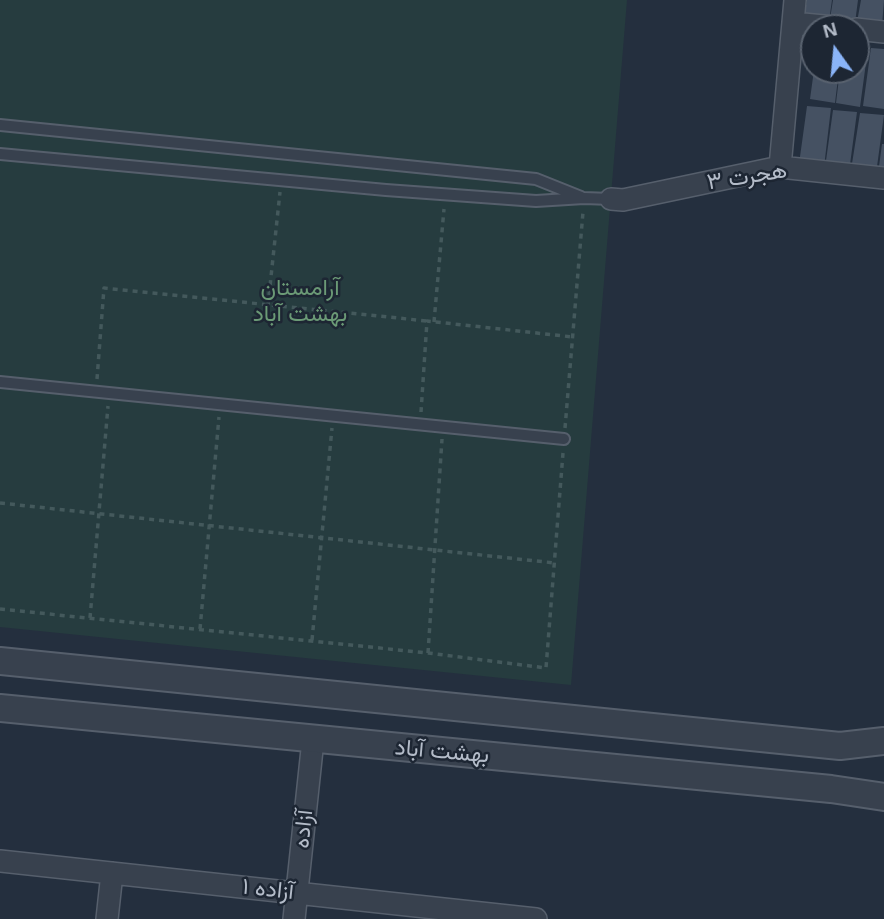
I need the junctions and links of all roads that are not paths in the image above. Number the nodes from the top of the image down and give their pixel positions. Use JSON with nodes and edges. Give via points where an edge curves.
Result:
{"nodes":[{"id":1,"x":795,"y":0,"type":"edge"},
{"id":2,"x":793,"y":23,"type":"junction"},
{"id":3,"x":800,"y":24,"type":"edge"},
{"id":4,"x":0,"y":125,"type":"edge"},
{"id":5,"x":0,"y":154,"type":"edge"},
{"id":6,"x":780,"y":167,"type":"junction"},
{"id":7,"x":884,"y":178,"type":"edge"},
{"id":8,"x":584,"y":198,"type":"junction"},
{"id":9,"x":611,"y":199,"type":"joint"},
{"id":10,"x":0,"y":382,"type":"edge"},
{"id":11,"x":565,"y":439,"type":"road end"},
{"id":12,"x":0,"y":661,"type":"edge"},
{"id":13,"x":0,"y":708,"type":"edge"},
{"id":14,"x":313,"y":740,"type":"junction"},
{"id":15,"x":884,"y":741,"type":"edge"},
{"id":16,"x":884,"y":797,"type":"edge"},
{"id":17,"x":0,"y":861,"type":"edge"},
{"id":18,"x":112,"y":873,"type":"junction"},
{"id":19,"x":297,"y":893,"type":"junction"},
{"id":20,"x":464,"y":915,"type":"edge"},
{"id":21,"x":107,"y":919,"type":"edge"},
{"id":22,"x":294,"y":919,"type":"edge"},
{"id":23,"x":536,"y":919,"type":"edge"}],
"edges":[{"from":1,"to":2,"type":"street"},
{"from":2,"to":3,"type":"street"},
{"from":2,"to":6,"type":"street"},
{"from":4,"to":8,"type":"lane","via":[[536,179]]},
{"from":5,"to":8,"type":"lane","via":[[536,201]]},
{"from":6,"to":7,"type":"street","name":"هجرت ۳"},
{"from":6,"to":9,"type":"street","name":"هجرت ۳"},
{"from":8,"to":9,"type":"lane"},
{"from":10,"to":11,"type":"lane"},
{"from":12,"to":15,"type":"street","name":"بهشت آباد","via":[[841,746]]},
{"from":13,"to":14,"type":"street","name":"بهشت آباد"},
{"from":14,"to":16,"type":"street","name":"بهشت آباد"},
{"from":14,"to":19,"type":"street","name":"آزاده"},
{"from":17,"to":18,"type":"street","name":"آزاده ۱"},
{"from":18,"to":19,"type":"street","name":"آزاده ۱"},
{"from":18,"to":21,"type":"street"},
{"from":19,"to":20,"type":"street","name":"آزاده ۱"},
{"from":19,"to":22,"type":"street","name":"آزاده"},
{"from":20,"to":23,"type":"street","name":"آزاده ۱"}]}
